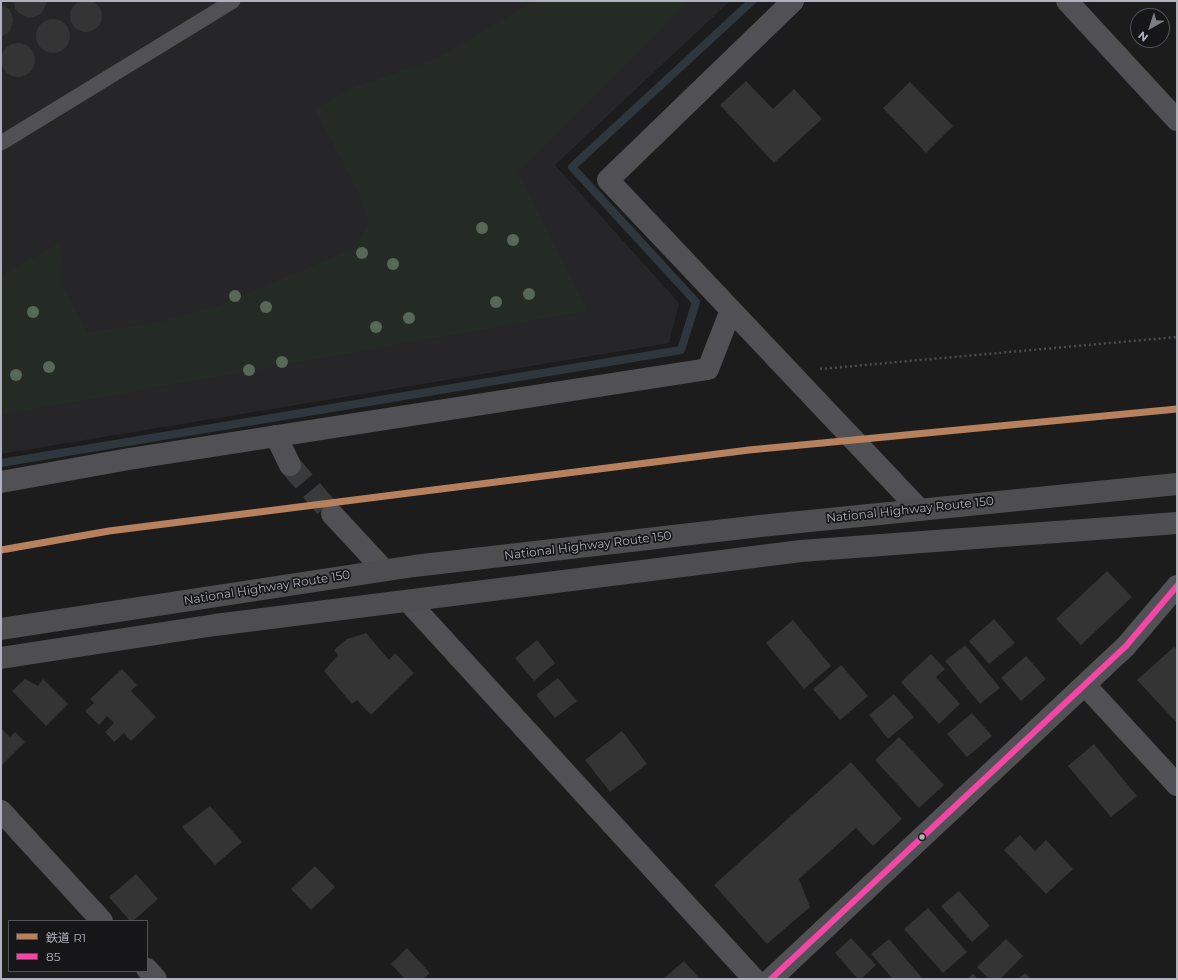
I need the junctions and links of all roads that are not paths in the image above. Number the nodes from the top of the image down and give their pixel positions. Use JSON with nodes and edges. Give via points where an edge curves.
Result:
{"nodes":[{"id":1,"x":233,"y":1,"type":"edge"},
{"id":2,"x":793,"y":1,"type":"edge"},
{"id":3,"x":1067,"y":1,"type":"edge"},
{"id":4,"x":1177,"y":120,"type":"edge"},
{"id":5,"x":1,"y":143,"type":"edge"},
{"id":6,"x":731,"y":310,"type":"junction"},
{"id":7,"x":276,"y":436,"type":"junction"},
{"id":8,"x":290,"y":466,"type":"tunnel mouth"},
{"id":9,"x":1,"y":482,"type":"edge"},
{"id":10,"x":1177,"y":484,"type":"edge"},
{"id":11,"x":920,"y":510,"type":"junction"},
{"id":12,"x":332,"y":514,"type":"tunnel mouth"},
{"id":13,"x":1177,"y":523,"type":"edge"},
{"id":14,"x":384,"y":570,"type":"junction"},
{"id":15,"x":1177,"y":586,"type":"edge"},
{"id":16,"x":408,"y":601,"type":"junction"},
{"id":17,"x":1,"y":629,"type":"edge"},
{"id":18,"x":1,"y":658,"type":"edge"},
{"id":19,"x":1085,"y":685,"type":"junction"},
{"id":20,"x":1177,"y":785,"type":"edge"},
{"id":21,"x":1,"y":811,"type":"edge"},
{"id":22,"x":101,"y":920,"type":"edge"},
{"id":23,"x":148,"y":970,"type":"edge"},
{"id":24,"x":156,"y":979,"type":"edge"},
{"id":25,"x":754,"y":979,"type":"edge"},
{"id":26,"x":771,"y":979,"type":"edge"}],
"edges":[{"from":1,"to":5,"type":"lane"},
{"from":2,"to":6,"type":"street","via":[[608,180]]},
{"from":3,"to":4,"type":"street"},
{"from":6,"to":7,"type":"street","via":[[708,369]]},
{"from":6,"to":11,"type":"street"},
{"from":7,"to":8,"type":"street"},
{"from":7,"to":9,"type":"street"},
{"from":10,"to":11,"type":"highway","name":"National Highway Route 150"},
{"from":11,"to":14,"type":"highway","name":"National Highway Route 150"},
{"from":12,"to":14,"type":"street"},
{"from":13,"to":16,"type":"highway","via":[[801,551]]},
{"from":14,"to":17,"type":"highway","name":"National Highway Route 150"},
{"from":15,"to":19,"type":"street","via":[[1126,646]]},
{"from":16,"to":18,"type":"highway","via":[[215,625]]},
{"from":16,"to":25,"type":"street"},
{"from":19,"to":20,"type":"street"},
{"from":19,"to":26,"type":"street"},
{"from":21,"to":22,"type":"street"},
{"from":23,"to":24,"type":"street"}]}
